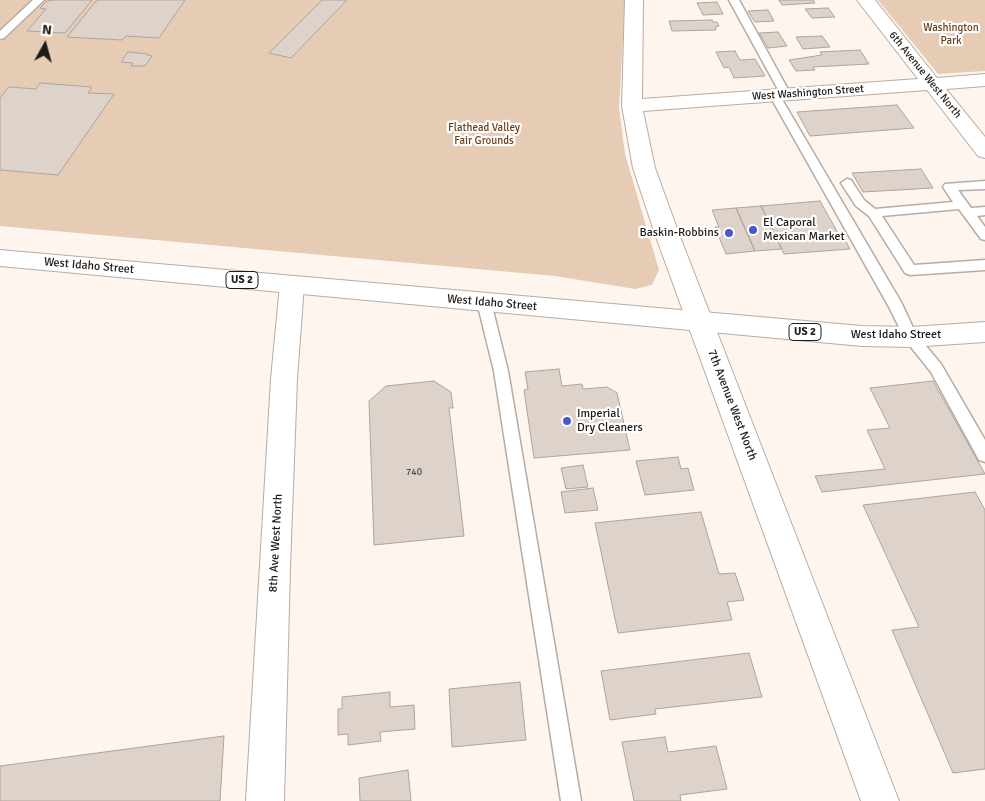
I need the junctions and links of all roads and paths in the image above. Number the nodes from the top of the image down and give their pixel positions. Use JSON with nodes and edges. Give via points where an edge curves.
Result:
{"nodes":[{"id":1,"x":39,"y":0,"type":"edge"},
{"id":2,"x":634,"y":0,"type":"edge"},
{"id":3,"x":734,"y":0,"type":"edge"},
{"id":4,"x":866,"y":0,"type":"edge"},
{"id":5,"x":0,"y":36,"type":"edge"},
{"id":6,"x":985,"y":80,"type":"edge"},
{"id":7,"x":932,"y":83,"type":"junction"},
{"id":8,"x":780,"y":95,"type":"junction"},
{"id":9,"x":632,"y":106,"type":"junction"},
{"id":10,"x":985,"y":151,"type":"edge"},
{"id":11,"x":847,"y":183,"type":"dead end"},
{"id":12,"x":985,"y":184,"type":"edge"},
{"id":13,"x":964,"y":208,"type":"junction"},
{"id":14,"x":985,"y":211,"type":"edge"},
{"id":15,"x":873,"y":213,"type":"junction"},
{"id":16,"x":985,"y":236,"type":"edge"},
{"id":17,"x":0,"y":258,"type":"edge"},
{"id":18,"x":985,"y":265,"type":"edge"},
{"id":19,"x":292,"y":285,"type":"junction"},
{"id":20,"x":484,"y":302,"type":"junction"},
{"id":21,"x":700,"y":322,"type":"junction"},
{"id":22,"x":985,"y":332,"type":"edge"},
{"id":23,"x":911,"y":337,"type":"junction"},
{"id":24,"x":985,"y":455,"type":"edge"},
{"id":25,"x":265,"y":801,"type":"edge"},
{"id":26,"x":571,"y":801,"type":"edge"},
{"id":27,"x":880,"y":801,"type":"edge"}],
"edges":[{"from":1,"to":5,"type":"lane"},
{"from":2,"to":9,"type":"main road","name":"7th Avenue West North"},
{"from":3,"to":8,"type":"lane"},
{"from":4,"to":7,"type":"main road","name":"6th Avenue West North"},
{"from":6,"to":7,"type":"main road","name":"West Washington Street"},
{"from":7,"to":8,"type":"main road","name":"West Washington Street"},
{"from":7,"to":10,"type":"main road","name":"6th Avenue West North"},
{"from":8,"to":9,"type":"main road","name":"West Washington Street"},
{"from":8,"to":23,"type":"lane"},
{"from":9,"to":21,"type":"main road","name":"7th Avenue West North","via":[[644,168]]},
{"from":11,"to":15,"type":"lane","via":[[860,203]]},
{"from":12,"to":13,"type":"lane","via":[[949,188]]},
{"from":13,"to":14,"type":"lane"},
{"from":13,"to":15,"type":"lane"},
{"from":13,"to":16,"type":"lane"},
{"from":15,"to":18,"type":"lane","via":[[910,270]]},
{"from":17,"to":19,"type":"main road","name":"West Idaho Street","number":"US 2"},
{"from":19,"to":20,"type":"main road","name":"West Idaho Street","number":"US 2"},
{"from":19,"to":25,"type":"main road","name":"8th Ave West North","via":[[284,380]]},
{"from":20,"to":21,"type":"main road","name":"West Idaho Street","number":"US 2"},
{"from":20,"to":26,"type":"lane","via":[[501,371]]},
{"from":21,"to":23,"type":"main road","name":"West Idaho Street","number":"US 2","via":[[852,336]]},
{"from":21,"to":27,"type":"main road","name":"7th Avenue West North"},
{"from":22,"to":23,"type":"main road","name":"West Idaho Street","number":"US 2"},
{"from":23,"to":24,"type":"lane","via":[[936,368]]}]}
